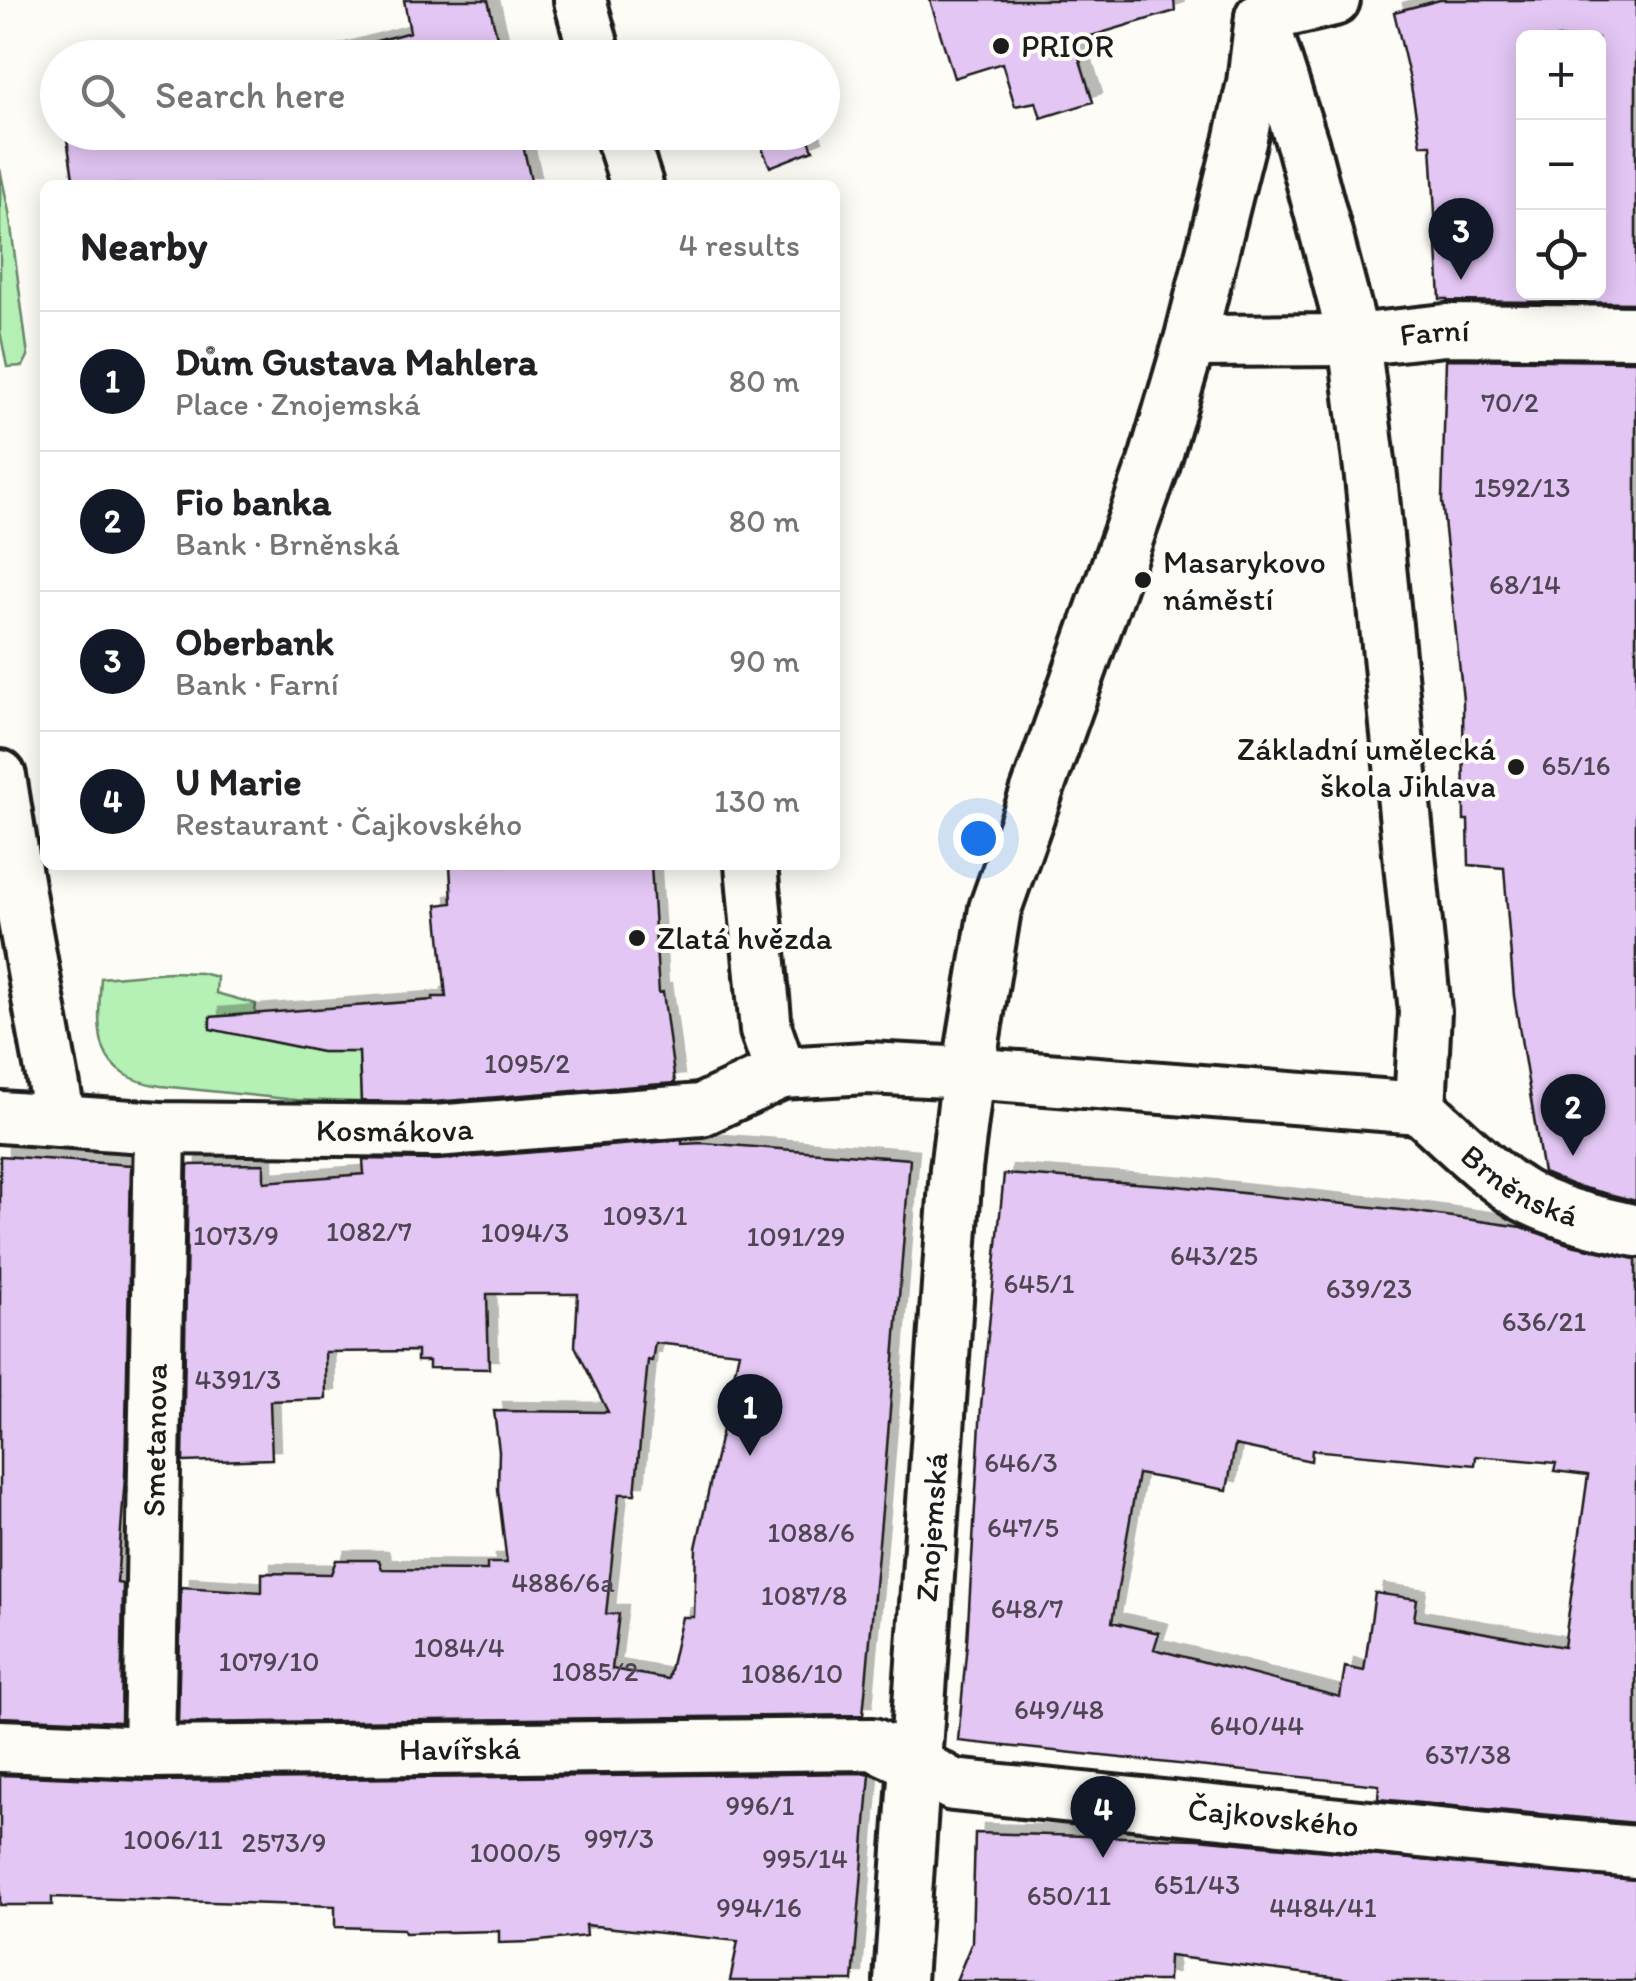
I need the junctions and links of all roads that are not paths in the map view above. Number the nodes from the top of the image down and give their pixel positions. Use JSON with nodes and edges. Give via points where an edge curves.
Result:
{"nodes":[{"id":1,"x":580,"y":0,"type":"edge"},
{"id":2,"x":1334,"y":0,"type":"edge"},
{"id":3,"x":1260,"y":8,"type":"edge"},
{"id":4,"x":591,"y":40,"type":"edge"},
{"id":5,"x":626,"y":150,"type":"edge"},
{"id":6,"x":635,"y":180,"type":"edge"},
{"id":7,"x":1636,"y":332,"type":"edge"},
{"id":8,"x":1354,"y":340,"type":"junction"},
{"id":9,"x":1190,"y":341,"type":"junction"},
{"id":10,"x":0,"y":776,"type":"edge"},
{"id":11,"x":751,"y":870,"type":"edge"},
{"id":12,"x":781,"y":1073,"type":"junction"},
{"id":13,"x":968,"y":1074,"type":"junction"},
{"id":14,"x":1420,"y":1108,"type":"junction"},
{"id":15,"x":0,"y":1117,"type":"edge"},
{"id":16,"x":60,"y":1120,"type":"junction"},
{"id":17,"x":160,"y":1128,"type":"junction"},
{"id":18,"x":1636,"y":1232,"type":"edge"},
{"id":19,"x":0,"y":1746,"type":"edge"},
{"id":20,"x":149,"y":1752,"type":"junction"},
{"id":21,"x":914,"y":1763,"type":"junction"},
{"id":22,"x":1636,"y":1852,"type":"edge"},
{"id":23,"x":900,"y":1981,"type":"edge"}],
"edges":[{"from":1,"to":4,"type":"street"},
{"from":2,"to":3,"type":"street"},
{"from":3,"to":8,"type":"street"},
{"from":3,"to":9,"type":"street","via":[[1254,83]]},
{"from":5,"to":6,"type":"street"},
{"from":7,"to":8,"type":"street","name":"Farní","via":[[1444,330]]},
{"from":8,"to":9,"type":"street"},
{"from":8,"to":14,"type":"street","via":[[1425,1012]]},
{"from":9,"to":13,"type":"street","via":[[1154,463],[995,909]]},
{"from":10,"to":16,"type":"street"},
{"from":11,"to":12,"type":"street","via":[[766,1030]]},
{"from":12,"to":13,"type":"street","via":[[867,1068]]},
{"from":12,"to":17,"type":"street","name":"Kosmákova","via":[[686,1112],[435,1131]]},
{"from":13,"to":14,"type":"street"},
{"from":13,"to":21,"type":"street","name":"Znojemská"},
{"from":14,"to":18,"type":"street","name":"Brněnská","via":[[1519,1192]]},
{"from":15,"to":16,"type":"street","name":"Kosmákova"},
{"from":16,"to":17,"type":"street","name":"Kosmákova"},
{"from":17,"to":20,"type":"street","name":"Smetanova"},
{"from":19,"to":20,"type":"street","name":"Havířská"},
{"from":20,"to":21,"type":"street","name":"Havířská","via":[[873,1744]]},
{"from":21,"to":22,"type":"street","name":"Čajkovského","via":[[953,1784]]},
{"from":21,"to":23,"type":"street","name":"Znojemská"}]}
